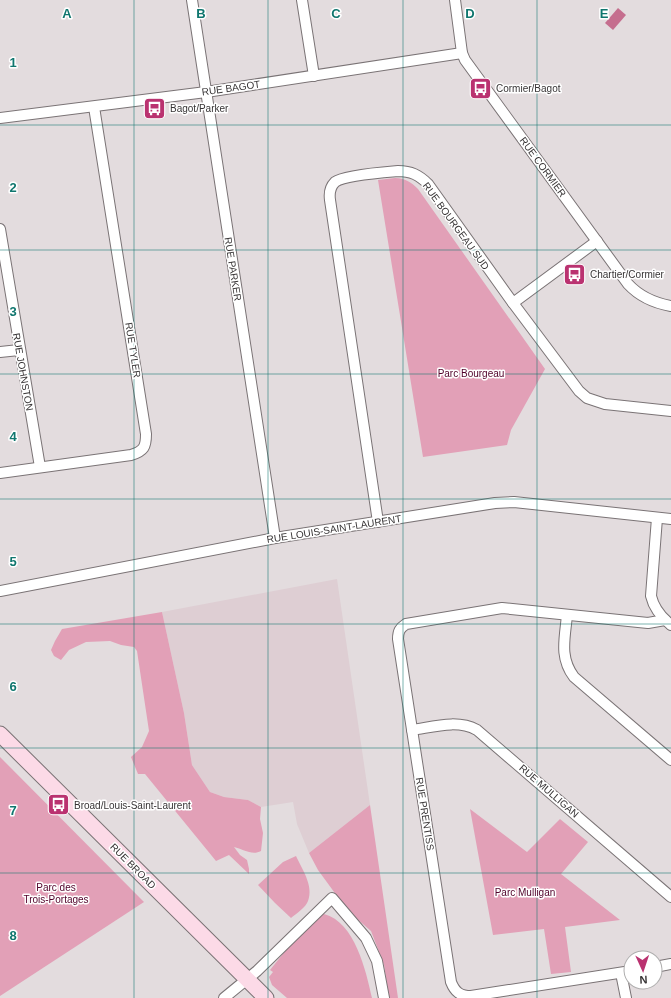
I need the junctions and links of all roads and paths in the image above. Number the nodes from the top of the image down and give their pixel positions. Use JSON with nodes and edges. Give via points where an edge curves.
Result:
{"nodes":[{"id":1,"x":192,"y":0,"type":"edge"},
{"id":2,"x":302,"y":0,"type":"edge"},
{"id":3,"x":455,"y":0,"type":"edge"},
{"id":4,"x":462,"y":53,"type":"junction"},
{"id":5,"x":314,"y":76,"type":"junction"},
{"id":6,"x":206,"y":92,"type":"junction"},
{"id":7,"x":94,"y":107,"type":"junction"},
{"id":8,"x":0,"y":118,"type":"edge"},
{"id":9,"x":0,"y":232,"type":"edge"},
{"id":10,"x":596,"y":241,"type":"junction"},
{"id":11,"x":512,"y":303,"type":"junction"},
{"id":12,"x":671,"y":306,"type":"edge"},
{"id":13,"x":19,"y":350,"type":"junction"},
{"id":14,"x":0,"y":352,"type":"edge"},
{"id":15,"x":671,"y":411,"type":"edge"},
{"id":16,"x":40,"y":467,"type":"junction"},
{"id":17,"x":0,"y":473,"type":"edge"},
{"id":18,"x":657,"y":518,"type":"junction"},
{"id":19,"x":671,"y":519,"type":"edge"},
{"id":20,"x":378,"y":522,"type":"junction"},
{"id":21,"x":275,"y":538,"type":"junction"},
{"id":22,"x":0,"y":591,"type":"edge"},
{"id":23,"x":567,"y":615,"type":"junction"},
{"id":24,"x":668,"y":622,"type":"edge"},
{"id":25,"x":412,"y":730,"type":"junction"},
{"id":26,"x":0,"y":734,"type":"edge"},
{"id":27,"x":671,"y":760,"type":"edge"},
{"id":28,"x":671,"y":896,"type":"edge"},
{"id":29,"x":623,"y":972,"type":"edge"},
{"id":30,"x":246,"y":979,"type":"junction"},
{"id":31,"x":224,"y":998,"type":"edge"},
{"id":32,"x":266,"y":998,"type":"edge"},
{"id":33,"x":384,"y":998,"type":"edge"}],
"edges":[{"from":1,"to":6,"type":"street","name":"RUE PARKER"},
{"from":2,"to":5,"type":"street"},
{"from":3,"to":4,"type":"street","name":"RUE CORMIER"},
{"from":4,"to":5,"type":"street","name":"RUE BAGOT"},
{"from":4,"to":10,"type":"street","name":"RUE CORMIER"},
{"from":5,"to":6,"type":"street","name":"RUE BAGOT"},
{"from":6,"to":7,"type":"street","name":"RUE BAGOT"},
{"from":6,"to":21,"type":"street","name":"RUE PARKER"},
{"from":7,"to":8,"type":"street","name":"RUE BAGOT"},
{"from":7,"to":16,"type":"street","name":"RUE TYLER","via":[[146,442],[139,453],[131,455]]},
{"from":9,"to":13,"type":"street","name":"RUE JOHNSTON"},
{"from":10,"to":11,"type":"street"},
{"from":10,"to":12,"type":"street","name":"RUE CORMIER","via":[[634,290],[651,300]]},
{"from":11,"to":15,"type":"street","name":"RUE BOURGEAU SUD","via":[[576,388],[587,398],[605,404]]},
{"from":11,"to":20,"type":"street","name":"RUE BOURGEAU SUD","via":[[428,184],[416,174],[398,171],[362,176],[339,180],[331,187],[330,200]]},
{"from":13,"to":14,"type":"street"},
{"from":13,"to":16,"type":"street","name":"RUE JOHNSTON"},
{"from":16,"to":17,"type":"street","name":"RUE TYLER"},
{"from":18,"to":19,"type":"street","name":"RUE LOUIS-SAINT-LAURENT"},
{"from":18,"to":20,"type":"street","name":"RUE LOUIS-SAINT-LAURENT","via":[[505,502]]},
{"from":18,"to":24,"type":"street","via":[[651,596],[657,612]]},
{"from":20,"to":21,"type":"street","name":"RUE LOUIS-SAINT-LAURENT"},
{"from":21,"to":22,"type":"street","name":"RUE LOUIS-SAINT-LAURENT"},
{"from":23,"to":24,"type":"street","name":"RUE PRENTISS","via":[[648,623]]},
{"from":23,"to":25,"type":"street","name":"RUE PRENTISS","via":[[502,608],[406,624],[398,632],[398,645]]},
{"from":23,"to":27,"type":"street","via":[[565,661],[574,677]]},
{"from":25,"to":28,"type":"street","name":"RUE MULLIGAN","via":[[461,724],[476,730]]},
{"from":25,"to":29,"type":"street","name":"RUE PRENTISS","via":[[451,982],[457,993],[471,996]]},
{"from":26,"to":30,"type":"street","name":"RUE BROAD"},
{"from":30,"to":31,"type":"street"},
{"from":30,"to":32,"type":"street","name":"RUE BROAD"},
{"from":30,"to":33,"type":"street","via":[[332,898],[366,938],[377,962]]}]}
